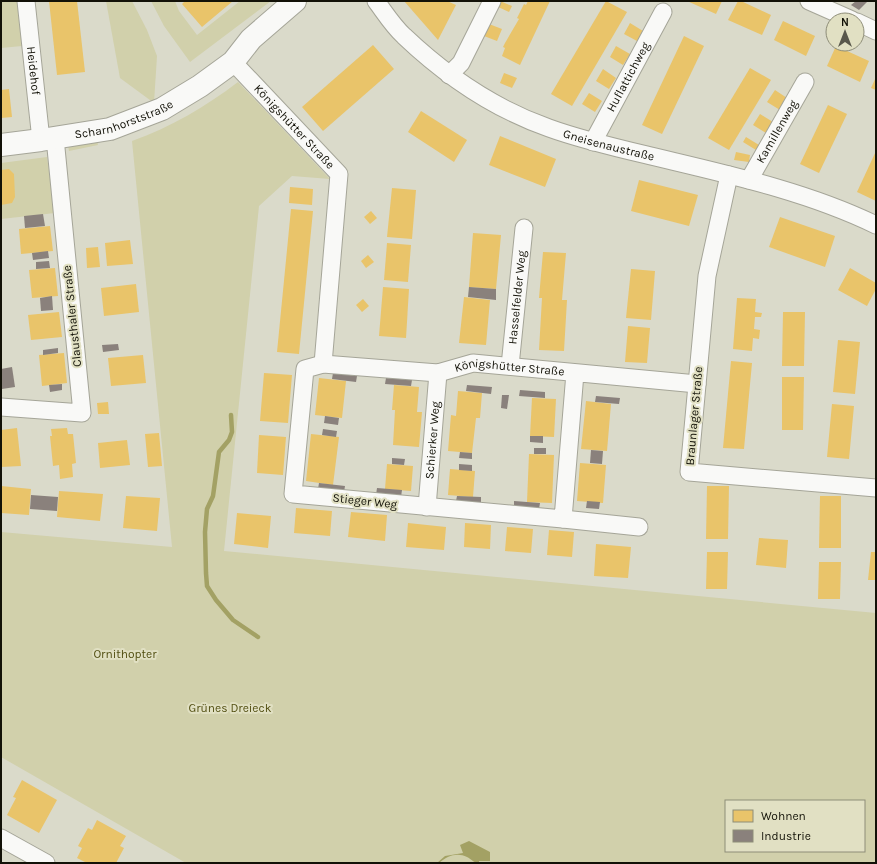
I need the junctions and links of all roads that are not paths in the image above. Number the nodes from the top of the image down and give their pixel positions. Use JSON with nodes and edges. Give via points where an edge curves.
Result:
{"nodes":[{"id":1,"x":26,"y":1,"type":"edge"},
{"id":2,"x":295,"y":1,"type":"edge"},
{"id":3,"x":376,"y":1,"type":"edge"},
{"id":4,"x":492,"y":1,"type":"edge"},
{"id":5,"x":809,"y":1,"type":"edge"},
{"id":6,"x":663,"y":12,"type":"dead end"},
{"id":7,"x":834,"y":12,"type":"edge"},
{"id":8,"x":865,"y":26,"type":"edge"},
{"id":9,"x":876,"y":31,"type":"edge"},
{"id":10,"x":233,"y":62,"type":"junction"},
{"id":11,"x":449,"y":75,"type":"junction"},
{"id":12,"x":805,"y":82,"type":"dead end"},
{"id":13,"x":48,"y":139,"type":"junction"},
{"id":14,"x":593,"y":142,"type":"junction"},
{"id":15,"x":1,"y":145,"type":"edge"},
{"id":16,"x":729,"y":175,"type":"junction"},
{"id":17,"x":749,"y":180,"type":"junction"},
{"id":18,"x":876,"y":224,"type":"edge"},
{"id":19,"x":524,"y":228,"type":"dead end"},
{"id":20,"x":323,"y":364,"type":"junction"},
{"id":21,"x":510,"y":366,"type":"junction"},
{"id":22,"x":305,"y":369,"type":"joint"},
{"id":23,"x":575,"y":372,"type":"junction"},
{"id":24,"x":438,"y":373,"type":"junction"},
{"id":25,"x":697,"y":384,"type":"junction"},
{"id":26,"x":1,"y":407,"type":"edge"},
{"id":27,"x":876,"y":488,"type":"edge"},
{"id":28,"x":427,"y":507,"type":"junction"},
{"id":29,"x":563,"y":519,"type":"junction"},
{"id":30,"x":639,"y":527,"type":"dead end"},
{"id":31,"x":1,"y":838,"type":"edge"},
{"id":32,"x":46,"y":863,"type":"edge"}],
"edges":[{"from":1,"to":13,"type":"street","name":"Heidehof"},
{"from":2,"to":10,"type":"street","name":"Scharnhorststraße","via":[[251,39]]},
{"from":3,"to":11,"type":"street","name":"Gneisenaustraße","via":[[403,36]]},
{"from":4,"to":11,"type":"street","via":[[461,63]]},
{"from":5,"to":7,"type":"street"},
{"from":6,"to":14,"type":"street","name":"Huflattichweg"},
{"from":8,"to":9,"type":"street"},
{"from":10,"to":13,"type":"street","name":"Scharnhorststraße","via":[[162,109],[110,129]]},
{"from":10,"to":20,"type":"street","name":"Königshütter Straße","via":[[339,174]]},
{"from":11,"to":14,"type":"street","name":"Gneisenaustraße","via":[[521,116],[548,128]]},
{"from":12,"to":17,"type":"street","name":"Kamillenweg"},
{"from":13,"to":15,"type":"street","name":"Scharnhorststraße"},
{"from":13,"to":26,"type":"street","name":"Clausthaler Straße","via":[[82,413]]},
{"from":14,"to":16,"type":"street","name":"Gneisenaustraße"},
{"from":16,"to":17,"type":"street","name":"Gneisenaustraße"},
{"from":16,"to":25,"type":"street","name":"Braunlager Straße","via":[[707,276]]},
{"from":17,"to":18,"type":"street","name":"Gneisenaustraße","via":[[830,205]]},
{"from":19,"to":21,"type":"street","name":"Hasselfelder Weg"},
{"from":20,"to":22,"type":"street","name":"Königshütter Straße"},
{"from":20,"to":24,"type":"street","name":"Königshütter Straße"},
{"from":21,"to":23,"type":"street","name":"Königshütter Straße"},
{"from":21,"to":24,"type":"street","name":"Königshütter Straße","via":[[473,363]]},
{"from":22,"to":28,"type":"street","name":"Stieger Weg","via":[[293,494]]},
{"from":23,"to":25,"type":"street","name":"Königshütter Straße"},
{"from":23,"to":29,"type":"street"},
{"from":24,"to":28,"type":"street","name":"Schierker Weg"},
{"from":25,"to":27,"type":"street","name":"Braunlager Straße","via":[[689,472]]},
{"from":28,"to":29,"type":"street","name":"Stieger Weg"},
{"from":29,"to":30,"type":"street","name":"Stieger Weg"},
{"from":31,"to":32,"type":"street"}]}
